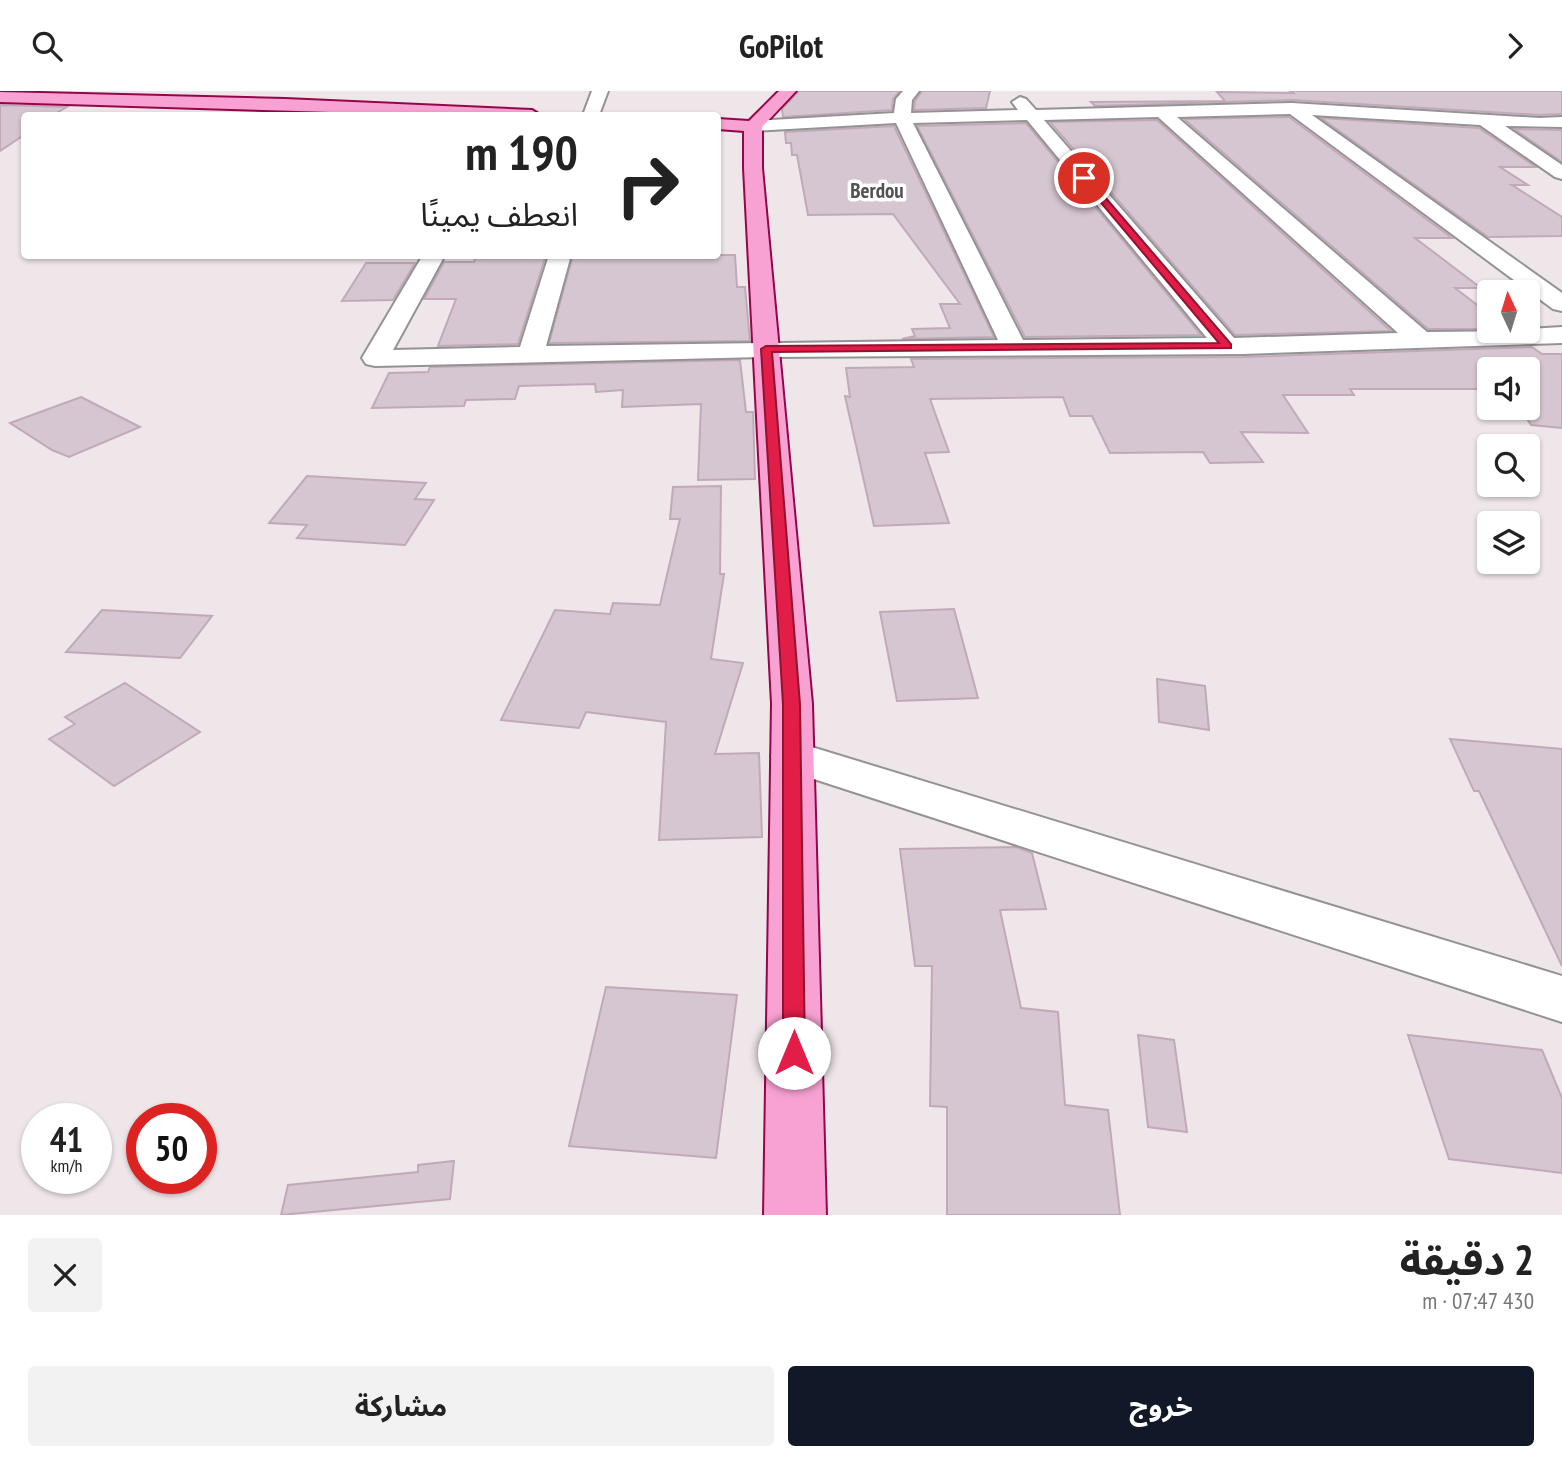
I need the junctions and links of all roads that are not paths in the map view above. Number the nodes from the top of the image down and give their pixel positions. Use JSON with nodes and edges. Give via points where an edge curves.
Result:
{"nodes":[{"id":1,"x":600,"y":91,"type":"edge"},
{"id":2,"x":788,"y":91,"type":"edge"},
{"id":3,"x":911,"y":91,"type":"edge"},
{"id":4,"x":1266,"y":91,"type":"edge"},
{"id":5,"x":1009,"y":94,"type":"edge"},
{"id":6,"x":0,"y":97,"type":"edge"},
{"id":7,"x":1387,"y":98,"type":"dead end"},
{"id":8,"x":1448,"y":98,"type":"dead end"},
{"id":9,"x":1293,"y":109,"type":"junction"},
{"id":10,"x":1161,"y":111,"type":"junction"},
{"id":11,"x":453,"y":112,"type":"edge"},
{"id":12,"x":591,"y":112,"type":"edge"},
{"id":13,"x":1372,"y":112,"type":"junction"},
{"id":14,"x":1030,"y":114,"type":"junction"},
{"id":15,"x":902,"y":118,"type":"junction"},
{"id":16,"x":1483,"y":119,"type":"junction"},
{"id":17,"x":1562,"y":122,"type":"edge"},
{"id":18,"x":735,"y":125,"type":"edge"},
{"id":19,"x":1560,"y":170,"type":"edge"},
{"id":20,"x":432,"y":259,"type":"edge"},
{"id":21,"x":559,"y":259,"type":"edge"},
{"id":22,"x":1562,"y":304,"type":"edge"},
{"id":23,"x":1562,"y":335,"type":"edge"},
{"id":24,"x":1421,"y":340,"type":"junction"},
{"id":25,"x":1227,"y":346,"type":"junction"},
{"id":26,"x":1014,"y":347,"type":"junction"},
{"id":27,"x":766,"y":349,"type":"junction"},
{"id":28,"x":531,"y":354,"type":"junction"},
{"id":29,"x":792,"y":756,"type":"junction"},
{"id":30,"x":1562,"y":999,"type":"edge"},
{"id":31,"x":795,"y":1215,"type":"edge"}],
"edges":[{"from":1,"to":12,"type":"street"},
{"from":2,"to":18,"type":"main road"},
{"from":3,"to":15,"type":"street","via":[[904,99]]},
{"from":4,"to":9,"type":"street"},
{"from":5,"to":14,"type":"street"},
{"from":6,"to":11,"type":"main road"},
{"from":7,"to":13,"type":"street"},
{"from":8,"to":16,"type":"street"},
{"from":9,"to":10,"type":"street"},
{"from":9,"to":13,"type":"street"},
{"from":9,"to":22,"type":"street"},
{"from":10,"to":14,"type":"street"},
{"from":10,"to":24,"type":"street"},
{"from":13,"to":16,"type":"street"},
{"from":14,"to":15,"type":"street"},
{"from":14,"to":25,"type":"street"},
{"from":15,"to":18,"type":"street"},
{"from":15,"to":26,"type":"street"},
{"from":16,"to":17,"type":"street"},
{"from":16,"to":19,"type":"street"},
{"from":18,"to":27,"type":"main road","via":[[753,168]]},
{"from":20,"to":28,"type":"street","via":[[375,358]]},
{"from":21,"to":28,"type":"street"},
{"from":23,"to":24,"type":"street"},
{"from":24,"to":25,"type":"street"},
{"from":25,"to":26,"type":"street"},
{"from":26,"to":27,"type":"street"},
{"from":27,"to":28,"type":"street"},
{"from":27,"to":29,"type":"main road"},
{"from":29,"to":30,"type":"street"},
{"from":29,"to":31,"type":"main road"}]}
